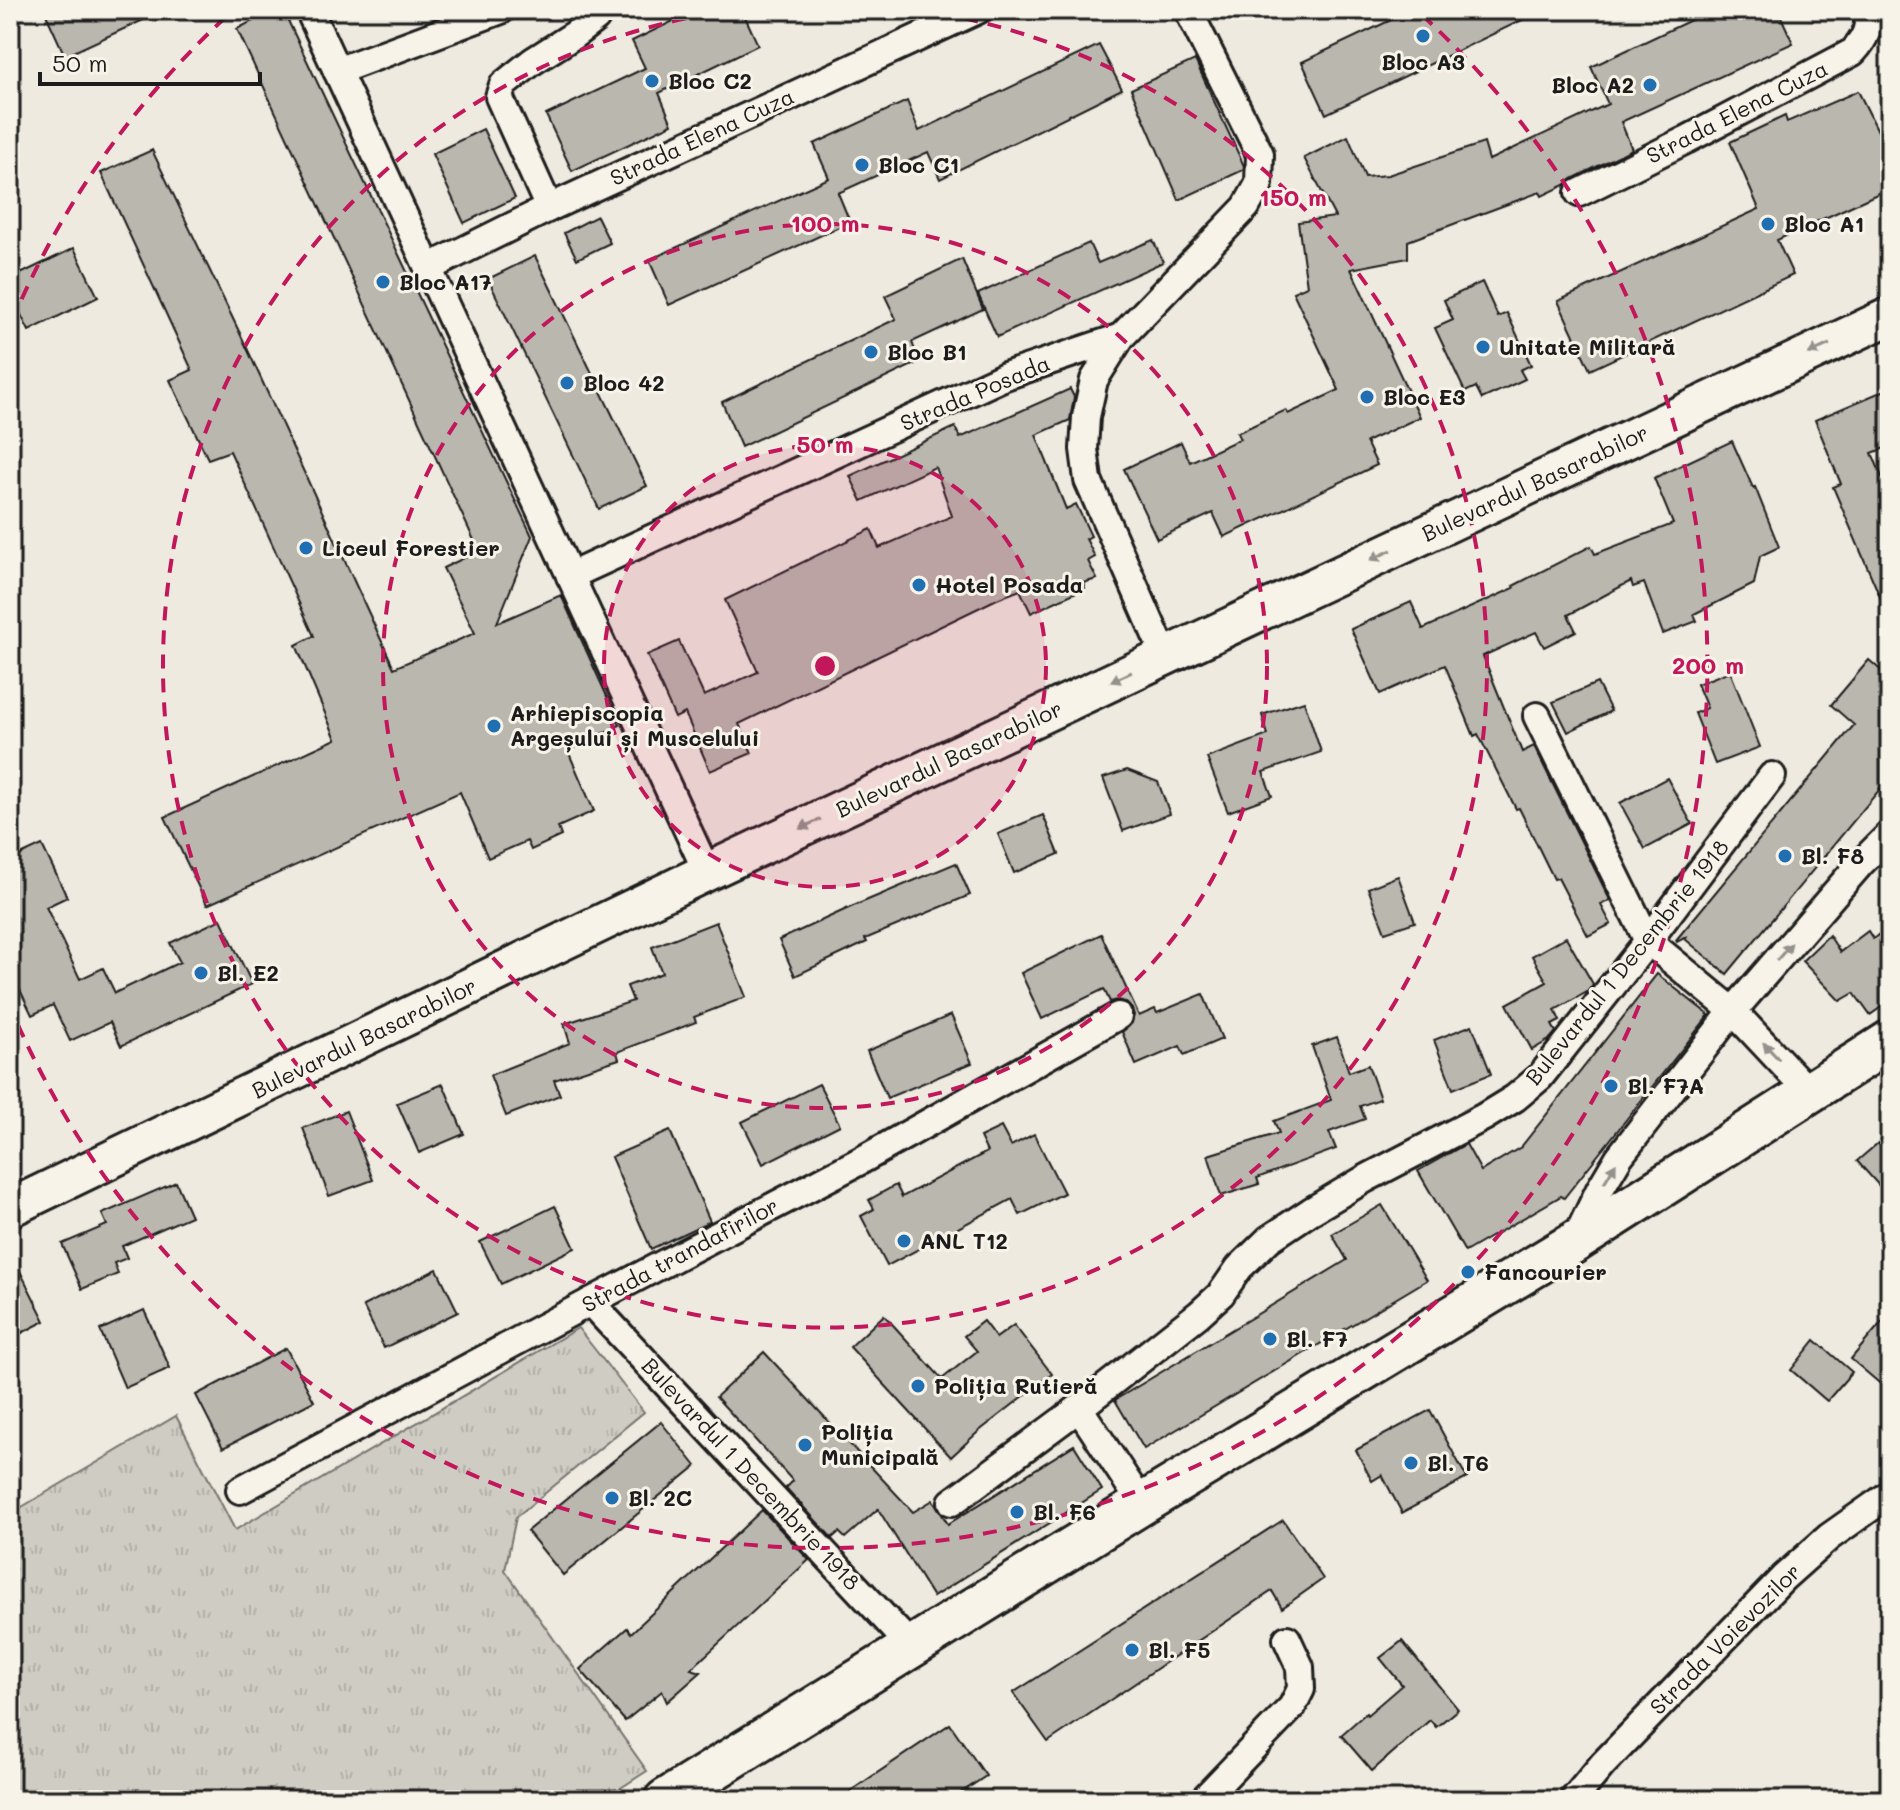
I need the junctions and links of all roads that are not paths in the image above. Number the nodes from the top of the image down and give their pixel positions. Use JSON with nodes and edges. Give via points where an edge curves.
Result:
{"nodes":[{"id":1,"x":309,"y":10,"type":"edge"},
{"id":2,"x":501,"y":10,"type":"edge"},
{"id":3,"x":599,"y":10,"type":"edge"},
{"id":4,"x":978,"y":10,"type":"edge"},
{"id":5,"x":1188,"y":10,"type":"edge"},
{"id":6,"x":1867,"y":10,"type":"edge"},
{"id":7,"x":337,"y":71,"type":"junction"},
{"id":8,"x":1579,"y":193,"type":"dead end"},
{"id":9,"x":549,"y":208,"type":"junction"},
{"id":10,"x":428,"y":268,"type":"junction"},
{"id":11,"x":1890,"y":316,"type":"edge"},
{"id":12,"x":1121,"y":337,"type":"junction"},
{"id":13,"x":570,"y":576,"type":"junction"},
{"id":14,"x":1165,"y":656,"type":"junction"},
{"id":15,"x":1537,"y":716,"type":"dead end"},
{"id":16,"x":1772,"y":776,"type":"dead end"},
{"id":17,"x":1890,"y":834,"type":"edge"},
{"id":18,"x":707,"y":872,"type":"junction"},
{"id":19,"x":1648,"y":941,"type":"junction"},
{"id":20,"x":1733,"y":1011,"type":"junction"},
{"id":21,"x":1118,"y":1016,"type":"dead end"},
{"id":22,"x":1890,"y":1041,"type":"edge"},
{"id":23,"x":1809,"y":1092,"type":"junction"},
{"id":24,"x":10,"y":1208,"type":"edge"},
{"id":25,"x":1575,"y":1242,"type":"junction"},
{"id":26,"x":590,"y":1302,"type":"junction"},
{"id":27,"x":1079,"y":1408,"type":"junction"},
{"id":28,"x":240,"y":1490,"type":"dead end"},
{"id":29,"x":1890,"y":1494,"type":"edge"},
{"id":30,"x":952,"y":1502,"type":"dead end"},
{"id":31,"x":1142,"y":1504,"type":"junction"},
{"id":32,"x":1287,"y":1639,"type":"dead end"},
{"id":33,"x":912,"y":1647,"type":"junction"},
{"id":34,"x":665,"y":1800,"type":"edge"},
{"id":35,"x":1203,"y":1800,"type":"edge"},
{"id":36,"x":1573,"y":1800,"type":"edge"}],
"edges":[{"from":1,"to":7,"type":"street"},
{"from":2,"to":7,"type":"street"},
{"from":3,"to":9,"type":"street","via":[[596,18],[503,85],[499,97]]},
{"from":4,"to":9,"type":"street","name":"Strada Elena Cuza"},
{"from":5,"to":12,"type":"street","via":[[1260,154],[1259,184],[1246,207]]},
{"from":6,"to":8,"type":"street","name":"Strada Elena Cuza","via":[[1867,33],[1853,52]]},
{"from":7,"to":10,"type":"street"},
{"from":9,"to":10,"type":"street","name":"Strada Elena Cuza"},
{"from":10,"to":13,"type":"street"},
{"from":11,"to":14,"type":"main road","name":"Bulevardul Basarabilor","one_way":true},
{"from":12,"to":13,"type":"street","name":"Strada Posada","via":[[1005,376]]},
{"from":12,"to":14,"type":"street","via":[[1091,392],[1084,449],[1088,480]]},
{"from":13,"to":18,"type":"street"},
{"from":14,"to":18,"type":"main road","name":"Bulevardul Basarabilor","one_way":true},
{"from":15,"to":19,"type":"street"},
{"from":16,"to":19,"type":"street","name":"Bulevardul 1 Decembrie 1918"},
{"from":20,"to":17,"type":"street","one_way":true},
{"from":18,"to":24,"type":"main road","name":"Bulevardul Basarabilor"},
{"from":19,"to":20,"type":"street"},
{"from":19,"to":27,"type":"street","name":"Bulevardul 1 Decembrie 1918","via":[[1540,1077],[1515,1098],[1365,1179],[1269,1239],[1199,1314]]},
{"from":23,"to":20,"type":"street","one_way":true},
{"from":25,"to":20,"type":"street","one_way":true,"via":[[1619,1157]]},
{"from":21,"to":26,"type":"street","name":"Strada trandafirilor","via":[[860,1161]]},
{"from":22,"to":23,"type":"main road"},
{"from":23,"to":25,"type":"main road"},
{"from":25,"to":31,"type":"main road"},
{"from":26,"to":28,"type":"street","name":"Strada trandafirilor"},
{"from":26,"to":33,"type":"street","name":"Bulevardul 1 Decembrie 1918"},
{"from":27,"to":30,"type":"street","name":"Bulevardul 1 Decembrie 1918"},
{"from":27,"to":31,"type":"street"},
{"from":29,"to":36,"type":"street","name":"Strada Voievozilor","via":[[1783,1578]]},
{"from":31,"to":33,"type":"main road"},
{"from":32,"to":35,"type":"street","via":[[1300,1667],[1301,1689],[1292,1707]]},
{"from":33,"to":34,"type":"main road"}]}
